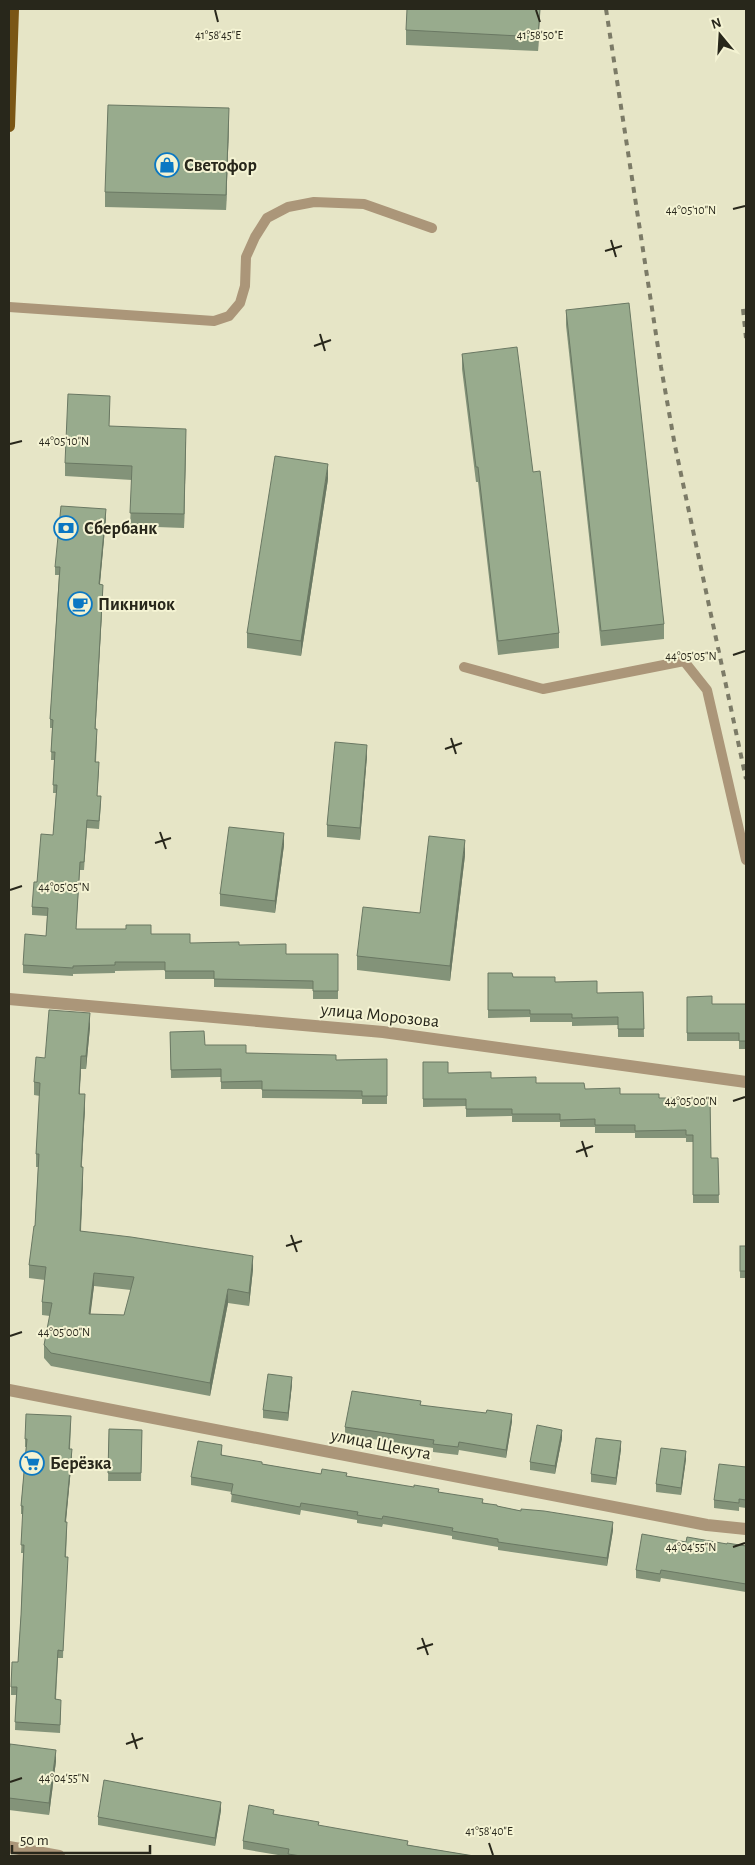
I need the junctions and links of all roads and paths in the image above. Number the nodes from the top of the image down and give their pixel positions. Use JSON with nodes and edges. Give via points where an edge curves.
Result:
{"nodes":[{"id":1,"x":13,"y":9,"type":"edge"},
{"id":2,"x":9,"y":126,"type":"edge"},
{"id":3,"x":432,"y":228,"type":"dead end"},
{"id":4,"x":9,"y":307,"type":"edge"},
{"id":5,"x":464,"y":668,"type":"dead end"},
{"id":6,"x":746,"y":860,"type":"edge"},
{"id":7,"x":9,"y":999,"type":"edge"},
{"id":8,"x":746,"y":1082,"type":"edge"},
{"id":9,"x":9,"y":1390,"type":"edge"},
{"id":10,"x":746,"y":1529,"type":"edge"},
{"id":11,"x":9,"y":1847,"type":"edge"},
{"id":12,"x":59,"y":1856,"type":"edge"}],
"edges":[{"from":1,"to":2,"type":"main road"},
{"from":3,"to":4,"type":"lane","via":[[364,204],[314,202],[288,207],[267,218],[255,238],[246,257],[245,286],[240,303],[229,316],[214,321]]},
{"from":5,"to":6,"type":"lane","via":[[543,689],[684,661],[707,690]]},
{"from":7,"to":8,"type":"street","name":"улица Морозова","via":[[383,1032]]},
{"from":9,"to":10,"type":"street","name":"улица Щекута","via":[[707,1525]]},
{"from":11,"to":12,"type":"street"}]}
